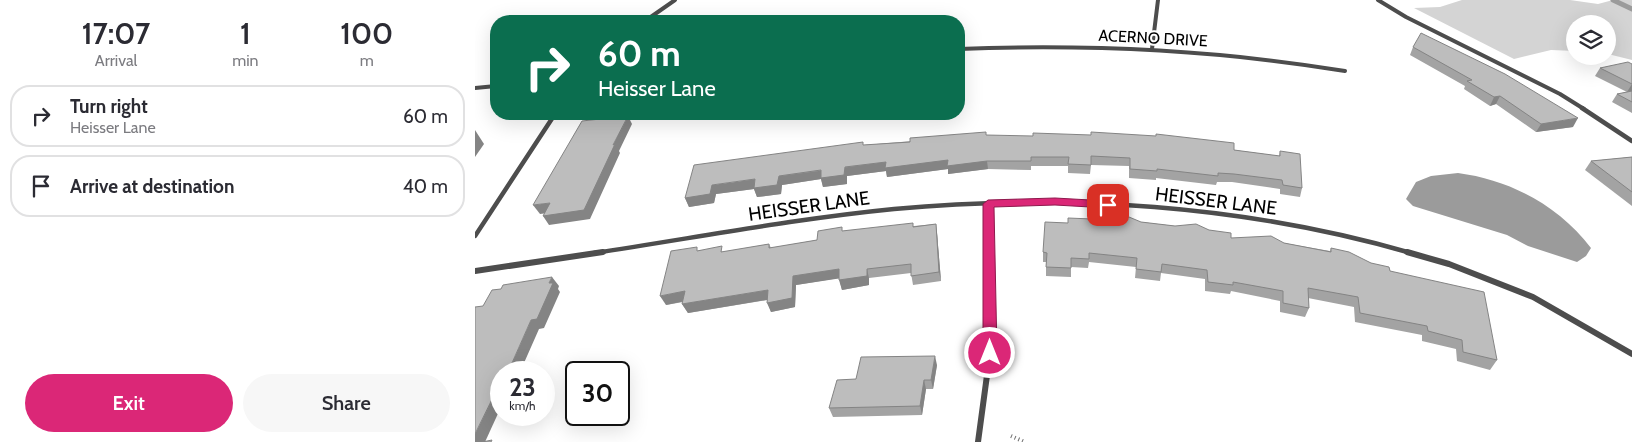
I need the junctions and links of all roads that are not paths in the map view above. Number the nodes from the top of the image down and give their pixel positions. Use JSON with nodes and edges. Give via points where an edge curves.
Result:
{"nodes":[{"id":1,"x":675,"y":0,"type":"edge"},
{"id":2,"x":1158,"y":0,"type":"edge"},
{"id":3,"x":1378,"y":0,"type":"edge"},
{"id":4,"x":654,"y":15,"type":"edge"},
{"id":5,"x":965,"y":48,"type":"edge"},
{"id":6,"x":1152,"y":49,"type":"junction"},
{"id":7,"x":1345,"y":71,"type":"dead end"},
{"id":8,"x":490,"y":87,"type":"edge"},
{"id":9,"x":475,"y":88,"type":"edge"},
{"id":10,"x":551,"y":120,"type":"edge"},
{"id":11,"x":1632,"y":142,"type":"edge"},
{"id":12,"x":988,"y":204,"type":"junction"},
{"id":13,"x":475,"y":236,"type":"edge"},
{"id":14,"x":475,"y":271,"type":"edge"},
{"id":15,"x":1632,"y":354,"type":"edge"},
{"id":16,"x":978,"y":442,"type":"edge"}],
"edges":[{"from":1,"to":4,"type":"street"},
{"from":2,"to":6,"type":"street"},
{"from":3,"to":11,"type":"street","via":[[1560,94]]},
{"from":5,"to":6,"type":"street","name":"ACERNO DRIVE"},
{"from":6,"to":7,"type":"street","name":"ACERNO DRIVE","via":[[1233,54]]},
{"from":8,"to":9,"type":"street"},
{"from":10,"to":13,"type":"street"},
{"from":12,"to":14,"type":"street","name":"HEISSER LANE","via":[[841,216]]},
{"from":12,"to":15,"type":"street","name":"HEISSER LANE","via":[[1055,202],[1205,214],[1293,226],[1373,242],[1519,290]]},
{"from":12,"to":16,"type":"street","via":[[990,353]]}]}
